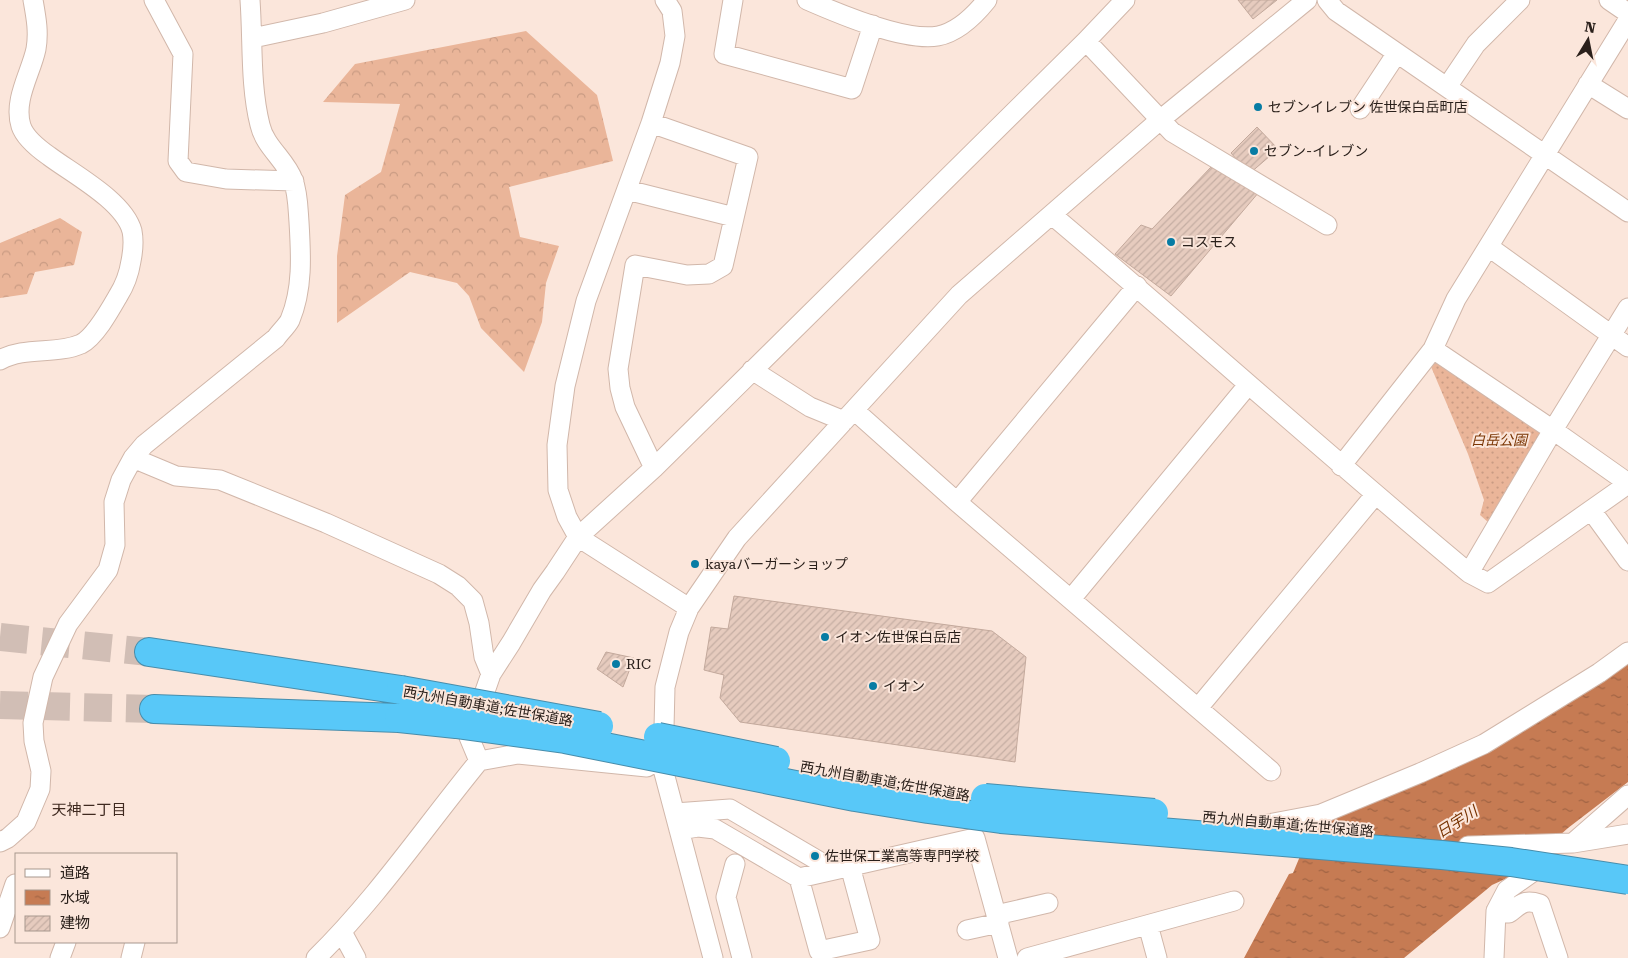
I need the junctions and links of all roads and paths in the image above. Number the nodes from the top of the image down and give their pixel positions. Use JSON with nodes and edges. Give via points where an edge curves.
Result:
{"nodes":[{"id":1,"x":33,"y":0,"type":"edge"},
{"id":2,"x":154,"y":0,"type":"edge"},
{"id":3,"x":250,"y":0,"type":"edge"},
{"id":4,"x":405,"y":0,"type":"edge"},
{"id":5,"x":733,"y":0,"type":"edge"},
{"id":6,"x":807,"y":0,"type":"edge"},
{"id":7,"x":987,"y":0,"type":"edge"},
{"id":8,"x":1125,"y":0,"type":"edge"},
{"id":9,"x":1307,"y":0,"type":"edge"},
{"id":10,"x":1327,"y":0,"type":"edge"},
{"id":11,"x":1520,"y":0,"type":"edge"},
{"id":12,"x":1609,"y":0,"type":"edge"},
{"id":13,"x":672,"y":4,"type":"edge"},
{"id":14,"x":1628,"y":13,"type":"edge"},
{"id":15,"x":1628,"y":20,"type":"edge"},
{"id":16,"x":872,"y":25,"type":"junction"},
{"id":17,"x":252,"y":38,"type":"junction"},
{"id":18,"x":1086,"y":41,"type":"junction"},
{"id":19,"x":1397,"y":53,"type":"junction"},
{"id":20,"x":1588,"y":84,"type":"junction"},
{"id":21,"x":1447,"y":87,"type":"junction"},
{"id":22,"x":1360,"y":109,"type":"dead end"},
{"id":23,"x":1628,"y":109,"type":"edge"},
{"id":24,"x":1160,"y":120,"type":"junction"},
{"id":25,"x":651,"y":123,"type":"junction"},
{"id":26,"x":1545,"y":154,"type":"junction"},
{"id":27,"x":294,"y":181,"type":"junction"},
{"id":28,"x":627,"y":190,"type":"junction"},
{"id":29,"x":1628,"y":212,"type":"edge"},
{"id":30,"x":1052,"y":215,"type":"junction"},
{"id":31,"x":734,"y":217,"type":"junction"},
{"id":32,"x":1326,"y":225,"type":"dead end"},
{"id":33,"x":1489,"y":247,"type":"junction"},
{"id":34,"x":1137,"y":286,"type":"junction"},
{"id":35,"x":1628,"y":308,"type":"edge"},
{"id":36,"x":1612,"y":336,"type":"junction"},
{"id":37,"x":1628,"y":348,"type":"edge"},
{"id":38,"x":1433,"y":349,"type":"junction"},
{"id":39,"x":0,"y":360,"type":"edge"},
{"id":40,"x":752,"y":370,"type":"junction"},
{"id":41,"x":1248,"y":385,"type":"junction"},
{"id":42,"x":849,"y":415,"type":"junction"},
{"id":43,"x":1553,"y":430,"type":"junction"},
{"id":44,"x":133,"y":458,"type":"junction"},
{"id":45,"x":1341,"y":466,"type":"junction"},
{"id":46,"x":654,"y":468,"type":"junction"},
{"id":47,"x":1628,"y":484,"type":"edge"},
{"id":48,"x":1375,"y":495,"type":"junction"},
{"id":49,"x":957,"y":502,"type":"junction"},
{"id":50,"x":1591,"y":510,"type":"junction"},
{"id":51,"x":578,"y":537,"type":"junction"},
{"id":52,"x":1628,"y":561,"type":"edge"},
{"id":53,"x":1469,"y":573,"type":"junction"},
{"id":54,"x":1071,"y":599,"type":"junction"},
{"id":55,"x":689,"y":608,"type":"junction"},
{"id":56,"x":149,"y":652,"type":"tunnel mouth"},
{"id":57,"x":1628,"y":652,"type":"edge"},
{"id":58,"x":491,"y":674,"type":"junction"},
{"id":59,"x":1198,"y":708,"type":"junction"},
{"id":60,"x":154,"y":709,"type":"tunnel mouth"},
{"id":61,"x":479,"y":761,"type":"junction"},
{"id":62,"x":663,"y":768,"type":"junction"},
{"id":63,"x":1271,"y":771,"type":"dead end"},
{"id":64,"x":1628,"y":795,"type":"edge"},
{"id":65,"x":677,"y":821,"type":"junction"},
{"id":66,"x":1242,"y":829,"type":"junction"},
{"id":67,"x":1628,"y":834,"type":"edge"},
{"id":68,"x":0,"y":842,"type":"edge"},
{"id":69,"x":1573,"y":844,"type":"junction"},
{"id":70,"x":1628,"y":862,"type":"edge"},
{"id":71,"x":735,"y":864,"type":"dead end"},
{"id":72,"x":842,"y":868,"type":"junction"},
{"id":73,"x":799,"y":878,"type":"junction"},
{"id":74,"x":1628,"y":880,"type":"edge"},
{"id":75,"x":14,"y":884,"type":"dead end"},
{"id":76,"x":1234,"y":901,"type":"dead end"},
{"id":77,"x":1048,"y":903,"type":"dead end"},
{"id":78,"x":1496,"y":912,"type":"junction"},
{"id":79,"x":997,"y":919,"type":"junction"},
{"id":80,"x":1148,"y":925,"type":"junction"},
{"id":81,"x":0,"y":928,"type":"edge"},
{"id":82,"x":967,"y":930,"type":"dead end"},
{"id":83,"x":342,"y":932,"type":"junction"},
{"id":84,"x":66,"y":943,"type":"edge"},
{"id":85,"x":135,"y":943,"type":"edge"},
{"id":86,"x":60,"y":958,"type":"edge"},
{"id":87,"x":131,"y":958,"type":"edge"},
{"id":88,"x":316,"y":958,"type":"edge"},
{"id":89,"x":356,"y":958,"type":"edge"},
{"id":90,"x":713,"y":958,"type":"edge"},
{"id":91,"x":742,"y":958,"type":"edge"},
{"id":92,"x":1008,"y":958,"type":"edge"},
{"id":93,"x":1027,"y":958,"type":"edge"},
{"id":94,"x":1157,"y":958,"type":"edge"},
{"id":95,"x":1494,"y":958,"type":"edge"},
{"id":96,"x":1558,"y":958,"type":"edge"}],
"edges":[{"from":1,"to":39,"type":"street","via":[[38,29],[36,50],[25,79],[20,107],[21,126],[41,150],[108,198],[126,218],[132,230],[134,247],[123,289],[93,334],[82,343],[10,354]]},
{"from":2,"to":27,"type":"street","via":[[183,54],[178,161],[186,172],[226,179]]},
{"from":3,"to":17,"type":"street"},
{"from":4,"to":17,"type":"street","via":[[323,23]]},
{"from":5,"to":16,"type":"street","via":[[724,54],[852,89]]},
{"from":6,"to":16,"type":"street"},
{"from":7,"to":16,"type":"street","via":[[962,26],[940,36],[918,37]]},
{"from":8,"to":18,"type":"street"},
{"from":9,"to":24,"type":"street"},
{"from":10,"to":19,"type":"street","via":[[1336,11]]},
{"from":11,"to":21,"type":"street","via":[[1476,44]]},
{"from":12,"to":14,"type":"street"},
{"from":13,"to":25,"type":"street","via":[[675,36]]},
{"from":15,"to":20,"type":"street"},
{"from":17,"to":27,"type":"street","via":[[255,103],[261,129]]},
{"from":18,"to":24,"type":"street"},
{"from":18,"to":40,"type":"street"},
{"from":19,"to":21,"type":"street"},
{"from":19,"to":22,"type":"street"},
{"from":20,"to":23,"type":"street"},
{"from":20,"to":26,"type":"street"},
{"from":21,"to":26,"type":"street"},
{"from":24,"to":30,"type":"street"},
{"from":24,"to":32,"type":"street","via":[[1172,132]]},
{"from":25,"to":28,"type":"street"},
{"from":25,"to":31,"type":"street","via":[[748,157]]},
{"from":26,"to":29,"type":"street"},
{"from":26,"to":33,"type":"street"},
{"from":27,"to":44,"type":"street","via":[[300,266],[297,299],[289,322],[276,338],[144,444]]},
{"from":28,"to":31,"type":"street"},
{"from":28,"to":51,"type":"street","via":[[586,301],[566,386],[557,445],[558,490],[567,518]]},
{"from":30,"to":34,"type":"street"},
{"from":30,"to":42,"type":"street","via":[[959,295]]},
{"from":31,"to":46,"type":"street","via":[[723,266],[709,274],[687,275],[635,265],[618,369],[625,407]]},
{"from":33,"to":36,"type":"street"},
{"from":33,"to":38,"type":"street","via":[[1456,299]]},
{"from":34,"to":41,"type":"street"},
{"from":34,"to":49,"type":"street"},
{"from":35,"to":36,"type":"street"},
{"from":36,"to":37,"type":"street"},
{"from":36,"to":43,"type":"street"},
{"from":38,"to":43,"type":"street"},
{"from":38,"to":45,"type":"street"},
{"from":40,"to":42,"type":"street","via":[[810,407]]},
{"from":40,"to":46,"type":"street"},
{"from":41,"to":45,"type":"street"},
{"from":41,"to":54,"type":"street"},
{"from":42,"to":49,"type":"street"},
{"from":42,"to":55,"type":"street","via":[[737,538]]},
{"from":43,"to":47,"type":"street"},
{"from":43,"to":53,"type":"street"},
{"from":44,"to":58,"type":"street","via":[[176,476],[220,480],[326,523],[458,586],[473,601],[480,623],[484,657]]},
{"from":44,"to":68,"type":"street","via":[[114,502],[115,545],[108,570],[68,624],[43,677],[33,723],[41,771],[40,789],[26,822]]},
{"from":45,"to":48,"type":"street"},
{"from":46,"to":51,"type":"street"},
{"from":47,"to":50,"type":"street"},
{"from":48,"to":53,"type":"street"},
{"from":48,"to":59,"type":"street"},
{"from":49,"to":54,"type":"street"},
{"from":50,"to":52,"type":"street"},
{"from":50,"to":53,"type":"street","via":[[1488,583]]},
{"from":51,"to":55,"type":"street"},
{"from":51,"to":58,"type":"street"},
{"from":54,"to":59,"type":"street"},
{"from":55,"to":62,"type":"street","via":[[679,632],[665,687]]},
{"from":56,"to":70,"type":"highway","name":"西九州自動車道;佐世保道路","bridge":true,"via":[[401,690],[917,789],[998,800],[1448,838]]},
{"from":57,"to":66,"type":"street","via":[[1484,744],[1428,770],[1321,814]]},
{"from":58,"to":61,"type":"street","via":[[469,738]]},
{"from":59,"to":63,"type":"street"},
{"from":60,"to":74,"type":"highway","name":"西九州自動車道;佐世保道路","bridge":true,"via":[[399,718],[456,724],[565,739],[855,797],[992,818],[1442,855]]},
{"from":61,"to":62,"type":"street","via":[[518,754]]},
{"from":61,"to":83,"type":"street","via":[[389,878]]},
{"from":62,"to":65,"type":"street"},
{"from":62,"to":66,"type":"street","via":[[890,796]]},
{"from":64,"to":69,"type":"street"},
{"from":65,"to":72,"type":"street","via":[[730,809]]},
{"from":65,"to":73,"type":"street","via":[[716,829]]},
{"from":65,"to":90,"type":"street"},
{"from":66,"to":69,"type":"street","via":[[1479,847]]},
{"from":67,"to":69,"type":"street"},
{"from":69,"to":78,"type":"street","via":[[1507,890]]},
{"from":71,"to":91,"type":"street","via":[[726,897]]},
{"from":72,"to":73,"type":"street"},
{"from":72,"to":73,"type":"street","via":[[870,940],[819,951]]},
{"from":72,"to":79,"type":"street","via":[[975,838]]},
{"from":75,"to":81,"type":"street"},
{"from":76,"to":80,"type":"street"},
{"from":77,"to":79,"type":"street"},
{"from":78,"to":95,"type":"street"},
{"from":78,"to":96,"type":"street","via":[[1509,914],[1523,902],[1540,904]]},
{"from":79,"to":82,"type":"street"},
{"from":79,"to":92,"type":"street"},
{"from":80,"to":93,"type":"street"},
{"from":80,"to":94,"type":"street"},
{"from":83,"to":88,"type":"street"},
{"from":83,"to":89,"type":"street"},
{"from":84,"to":86,"type":"street"},
{"from":85,"to":87,"type":"street"}]}
